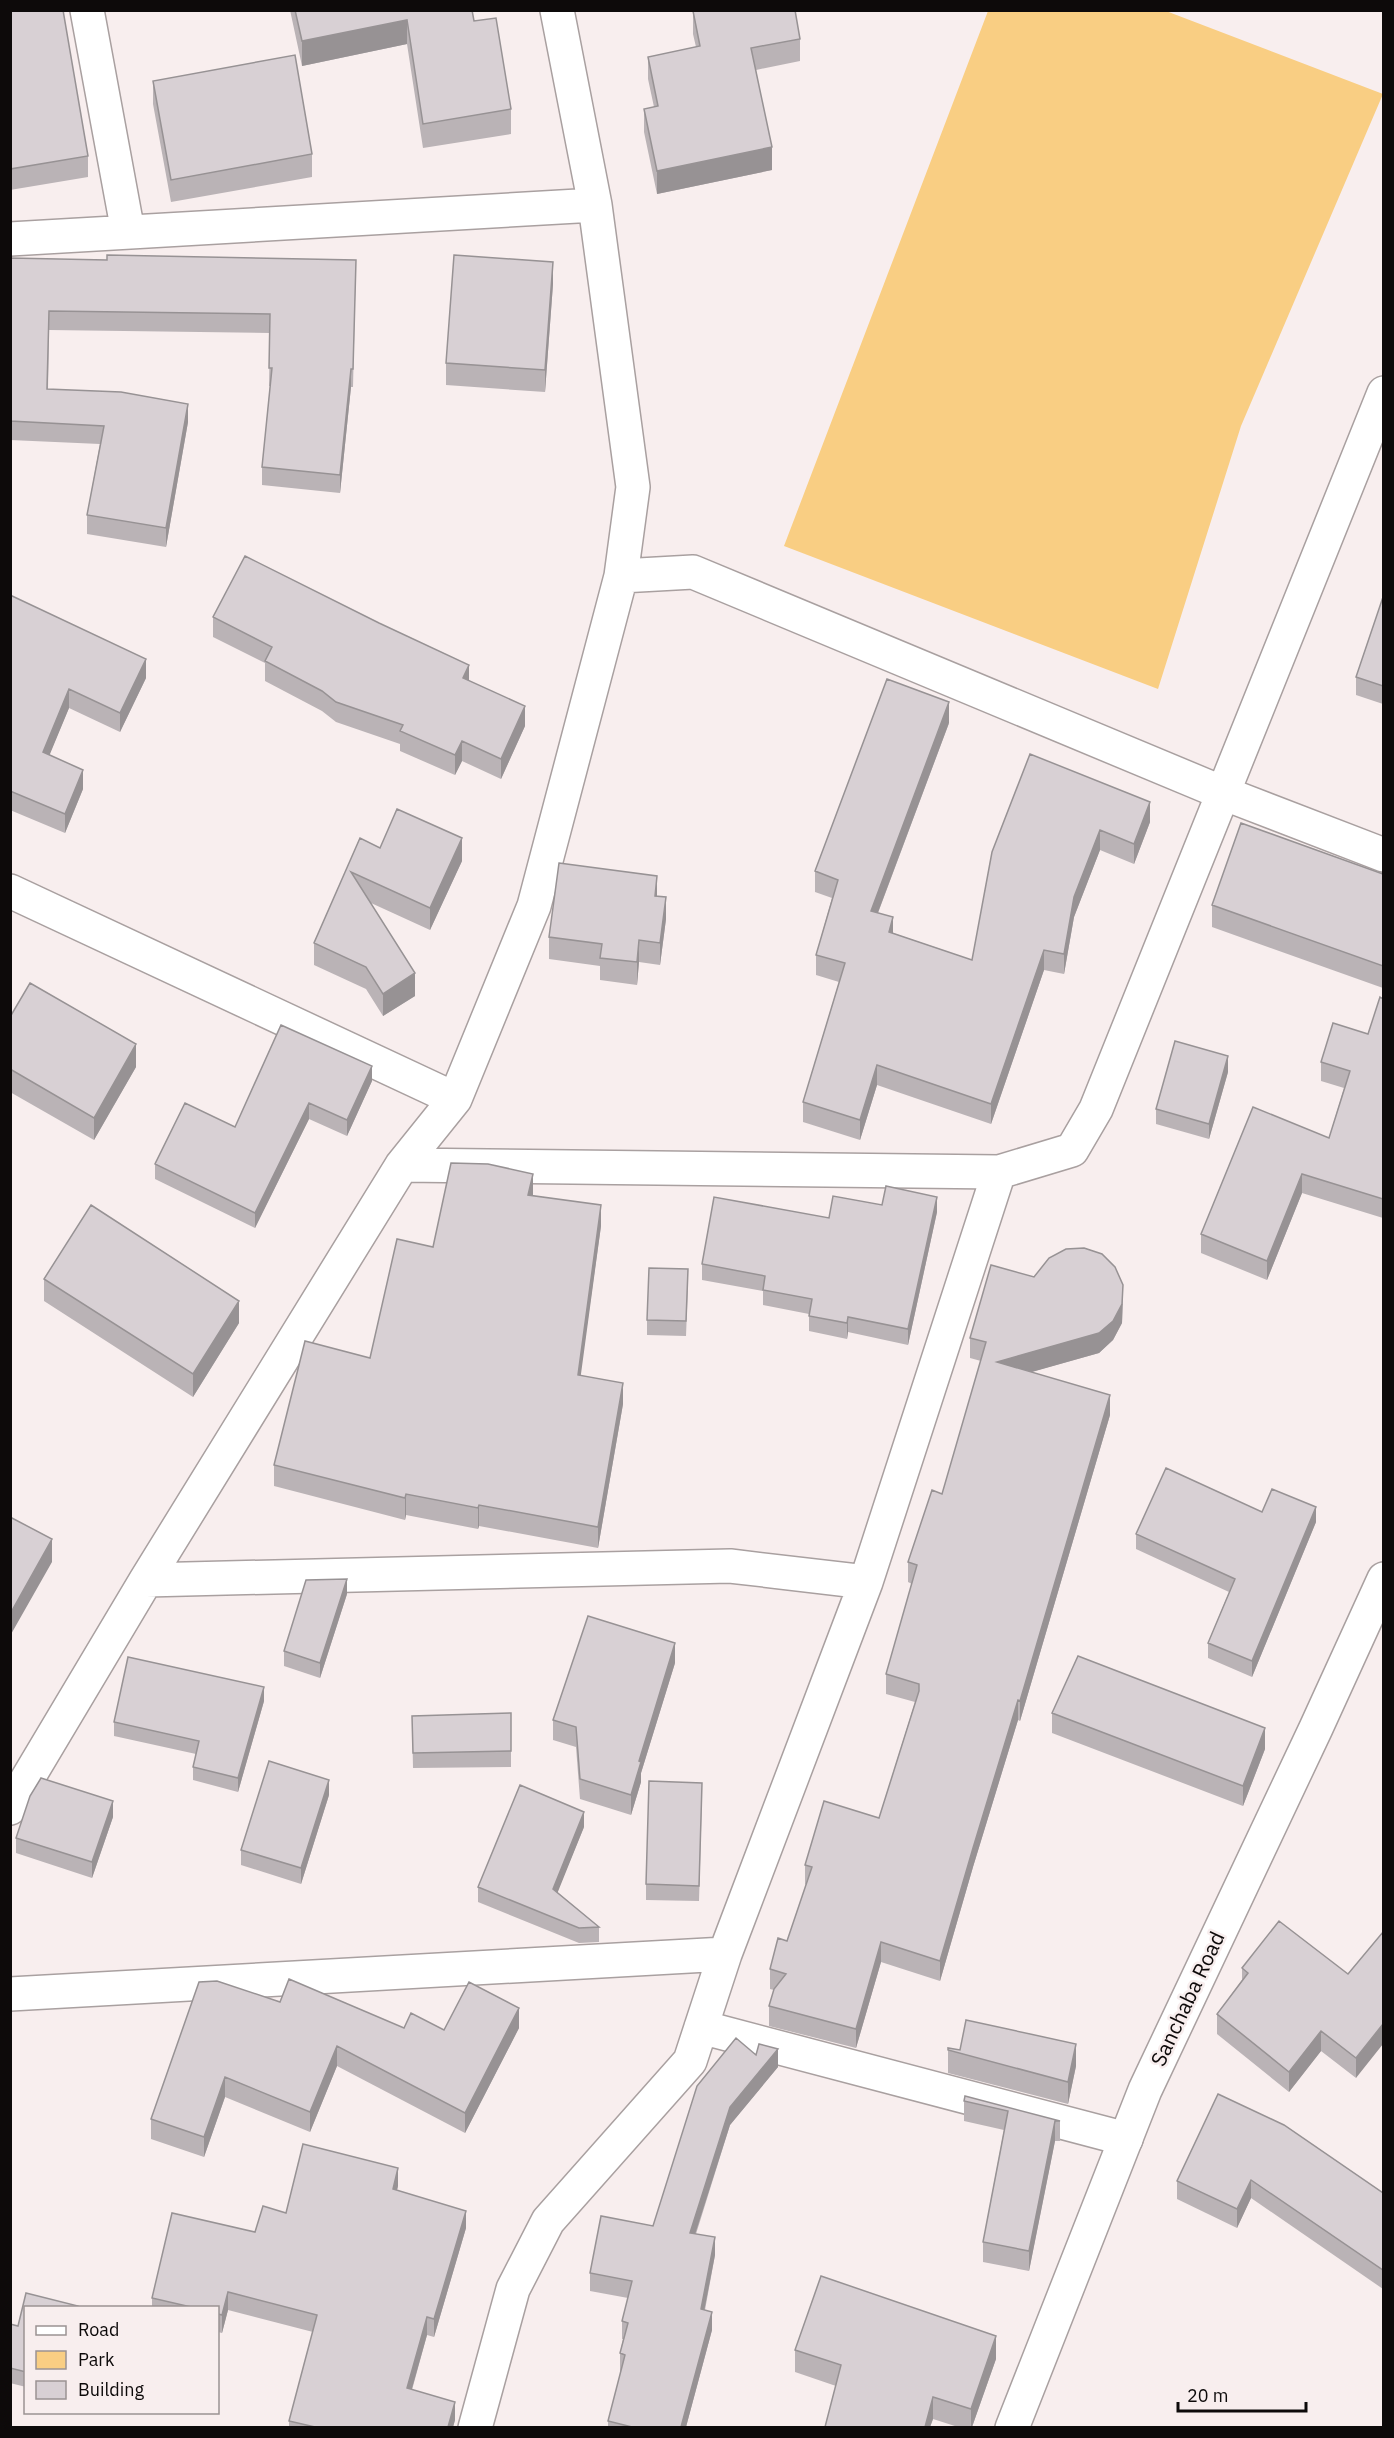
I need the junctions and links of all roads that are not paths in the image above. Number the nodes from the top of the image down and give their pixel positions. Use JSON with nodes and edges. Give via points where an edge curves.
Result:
{"nodes":[{"id":1,"x":87,"y":10,"type":"edge"},
{"id":2,"x":557,"y":10,"type":"edge"},
{"id":3,"x":595,"y":205,"type":"junction"},
{"id":4,"x":128,"y":232,"type":"junction"},
{"id":5,"x":10,"y":239,"type":"edge"},
{"id":6,"x":1383,"y":393,"type":"edge"},
{"id":7,"x":621,"y":576,"type":"junction"},
{"id":8,"x":1223,"y":793,"type":"junction"},
{"id":9,"x":1383,"y":855,"type":"edge"},
{"id":10,"x":10,"y":891,"type":"edge"},
{"id":11,"x":455,"y":1099,"type":"junction"},
{"id":12,"x":402,"y":1165,"type":"junction"},
{"id":13,"x":999,"y":1172,"type":"junction"},
{"id":14,"x":146,"y":1580,"type":"junction"},
{"id":15,"x":1383,"y":1580,"type":"edge"},
{"id":16,"x":866,"y":1582,"type":"junction"},
{"id":17,"x":10,"y":1808,"type":"edge"},
{"id":18,"x":725,"y":1954,"type":"junction"},
{"id":19,"x":10,"y":1994,"type":"edge"},
{"id":20,"x":701,"y":2027,"type":"junction"},
{"id":21,"x":1126,"y":2139,"type":"junction"},
{"id":22,"x":475,"y":2427,"type":"edge"},
{"id":23,"x":1012,"y":2427,"type":"edge"}],
"edges":[{"from":1,"to":4,"type":"street"},
{"from":2,"to":3,"type":"street"},
{"from":3,"to":4,"type":"street"},
{"from":3,"to":7,"type":"street","via":[[633,487]]},
{"from":4,"to":5,"type":"street"},
{"from":6,"to":8,"type":"street"},
{"from":7,"to":8,"type":"street","via":[[693,572]]},
{"from":7,"to":11,"type":"street","via":[[534,906]]},
{"from":8,"to":9,"type":"street"},
{"from":8,"to":13,"type":"street","via":[[1096,1109],[1072,1150]]},
{"from":10,"to":11,"type":"street"},
{"from":11,"to":12,"type":"street"},
{"from":12,"to":13,"type":"street"},
{"from":12,"to":14,"type":"street"},
{"from":13,"to":16,"type":"street"},
{"from":14,"to":16,"type":"street","via":[[730,1566]]},
{"from":14,"to":17,"type":"street"},
{"from":15,"to":21,"type":"street","name":"Sanchaba Road","via":[[1145,2090]]},
{"from":16,"to":18,"type":"street"},
{"from":18,"to":19,"type":"street"},
{"from":18,"to":20,"type":"street"},
{"from":20,"to":21,"type":"street"},
{"from":20,"to":22,"type":"street","via":[[690,2061],[548,2221],[513,2289]]},
{"from":21,"to":23,"type":"street","name":"Sanchaba Road"}]}
